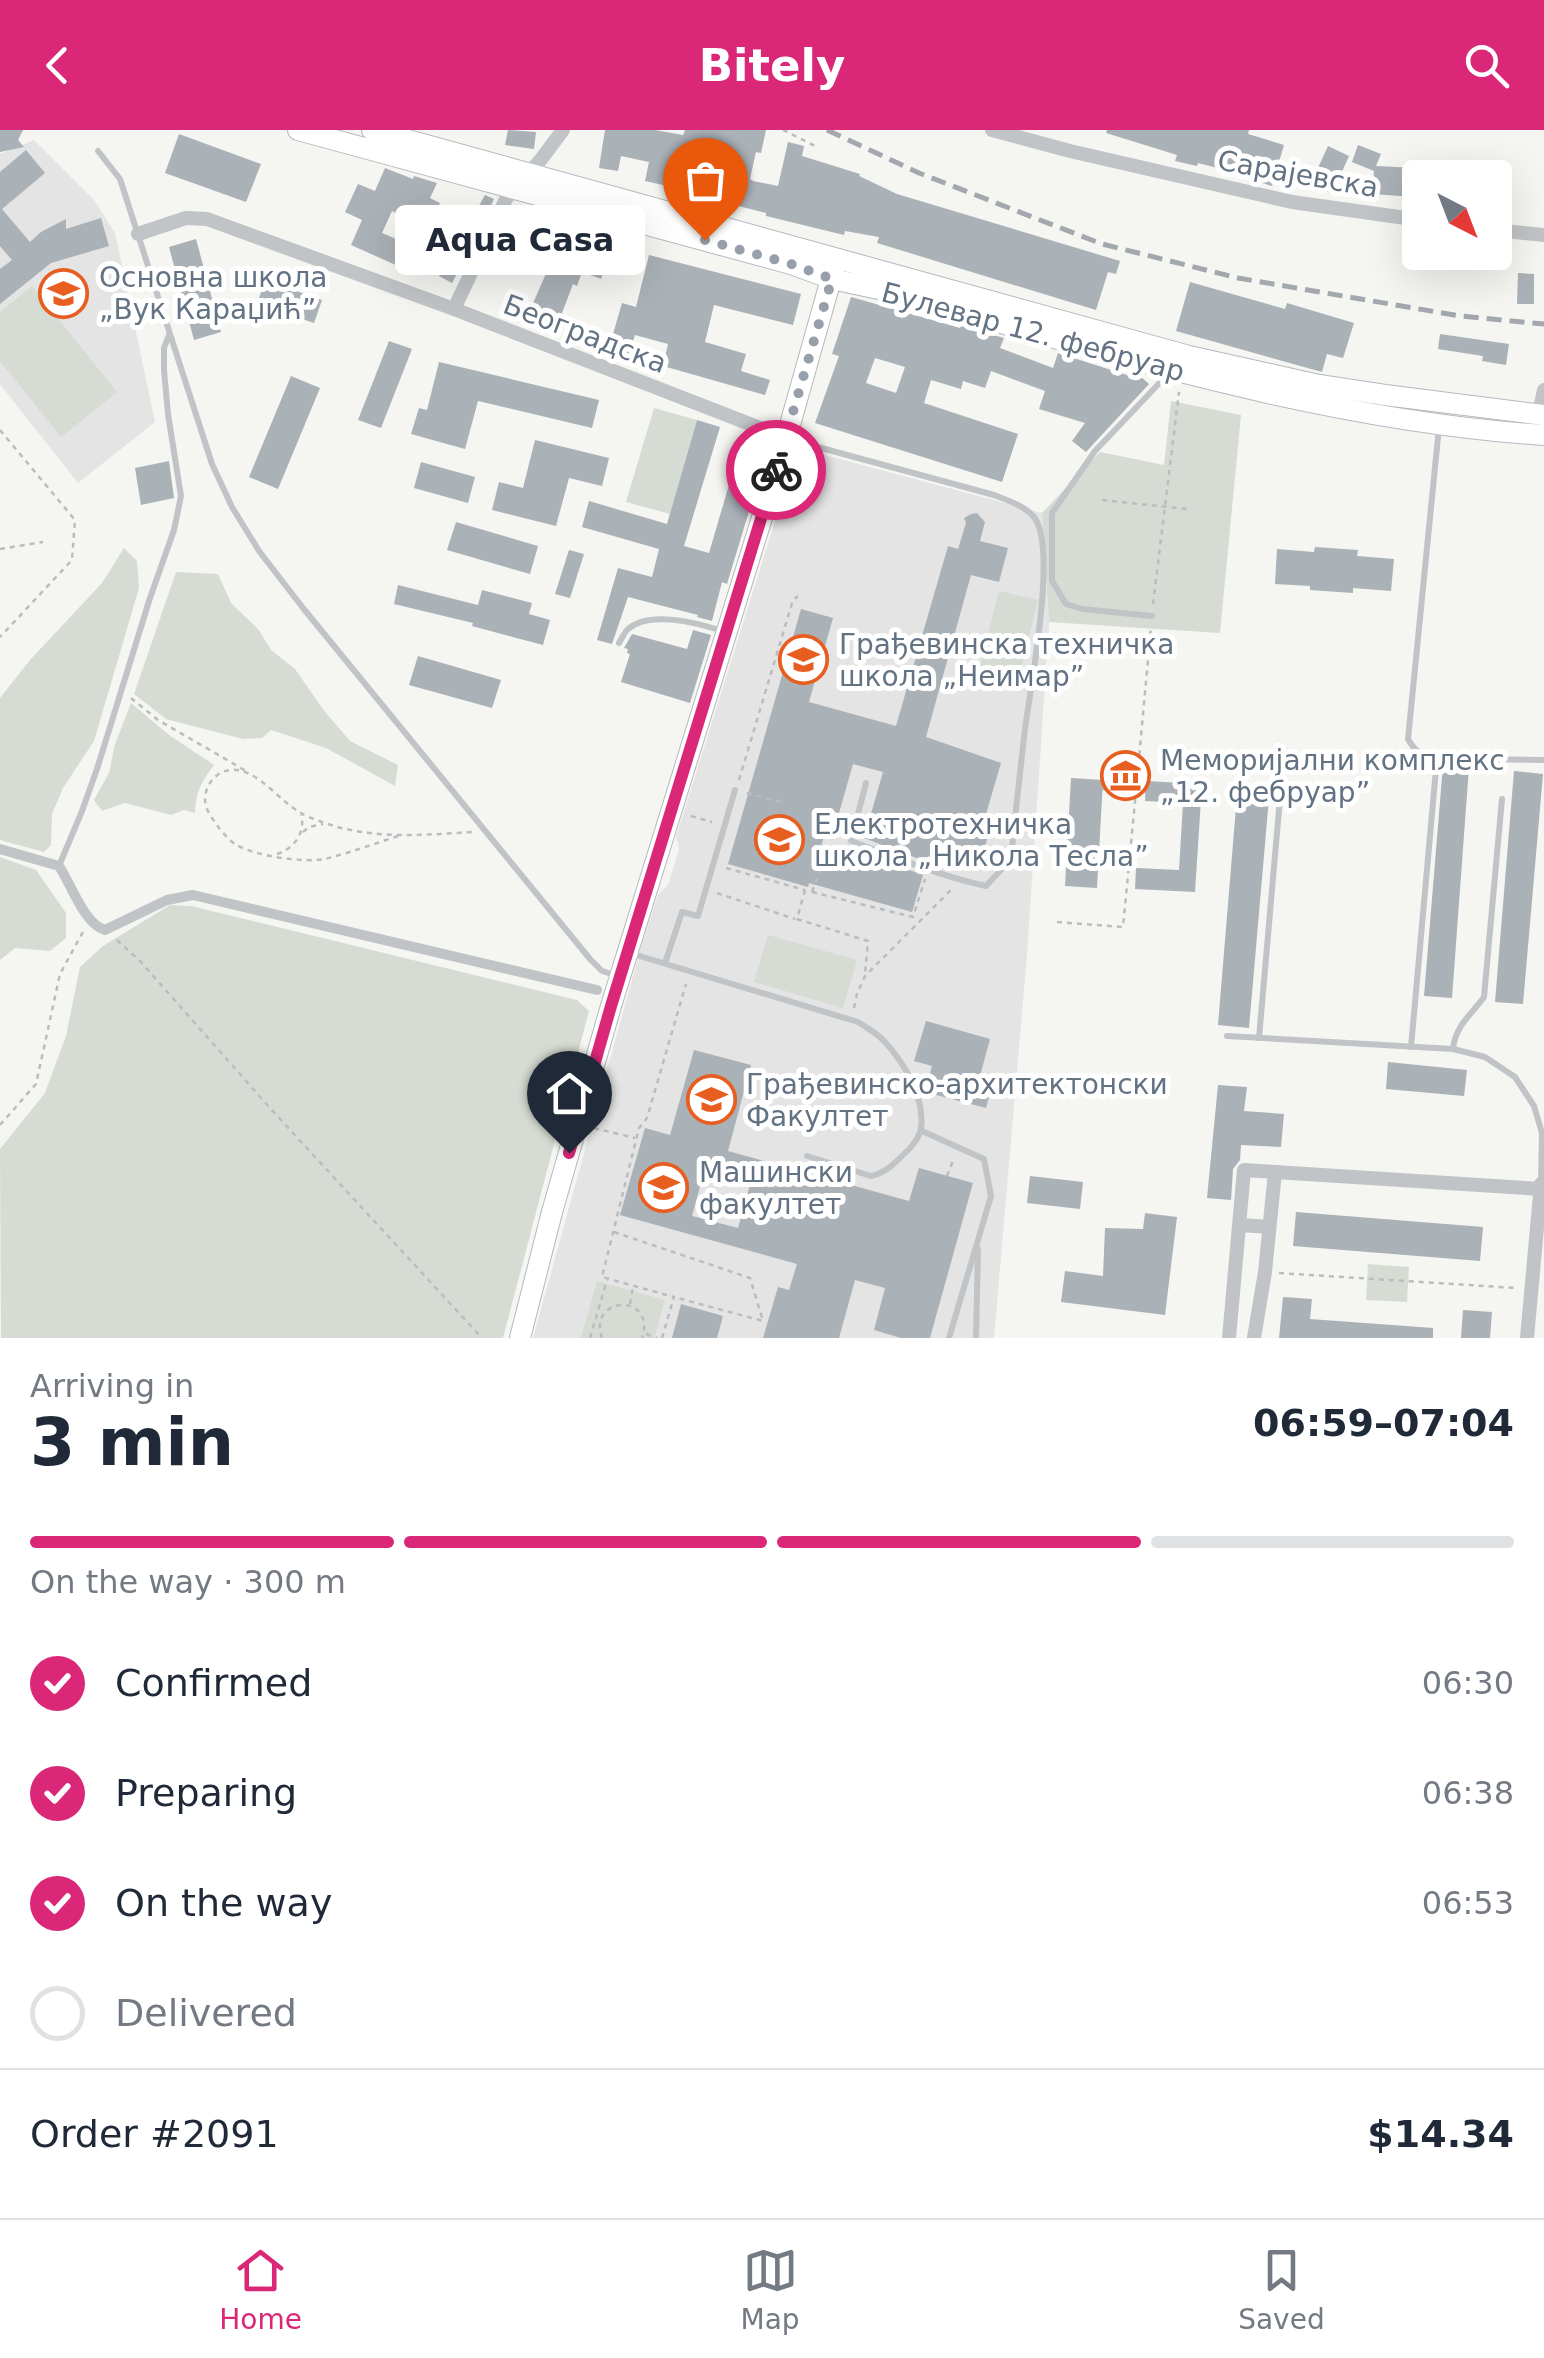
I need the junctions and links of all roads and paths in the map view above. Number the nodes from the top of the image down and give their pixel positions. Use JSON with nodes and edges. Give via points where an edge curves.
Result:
{"nodes":[{"id":1,"x":298,"y":130,"type":"edge"},
{"id":2,"x":372,"y":130,"type":"edge"},
{"id":3,"x":563,"y":130,"type":"edge"},
{"id":4,"x":783,"y":130,"type":"edge"},
{"id":5,"x":992,"y":130,"type":"edge"},
{"id":6,"x":818,"y":148,"type":"dead end"},
{"id":7,"x":98,"y":151,"type":"dead end"},
{"id":8,"x":521,"y":180,"type":"junction"},
{"id":9,"x":1402,"y":217,"type":"edge"},
{"id":10,"x":1512,"y":232,"type":"edge"},
{"id":11,"x":138,"y":234,"type":"junction"},
{"id":12,"x":1544,"y":235,"type":"edge"},
{"id":13,"x":834,"y":269,"type":"junction"},
{"id":14,"x":454,"y":309,"type":"junction"},
{"id":15,"x":170,"y":335,"type":"junction"},
{"id":16,"x":1172,"y":370,"type":"junction"},
{"id":17,"x":1544,"y":390,"type":"edge"},
{"id":18,"x":1179,"y":392,"type":"dead end"},
{"id":19,"x":1540,"y":425,"type":"edge"},
{"id":20,"x":1439,"y":426,"type":"junction"},
{"id":21,"x":0,"y":430,"type":"edge"},
{"id":22,"x":786,"y":438,"type":"junction"},
{"id":23,"x":1102,"y":500,"type":"dead end"},
{"id":24,"x":1163,"y":507,"type":"junction"},
{"id":25,"x":1188,"y":509,"type":"dead end"},
{"id":26,"x":44,"y":542,"type":"dead end"},
{"id":27,"x":0,"y":549,"type":"edge"},
{"id":28,"x":798,"y":596,"type":"dead end"},
{"id":29,"x":1152,"y":616,"type":"junction"},
{"id":30,"x":727,"y":633,"type":"junction"},
{"id":31,"x":0,"y":637,"type":"edge"},
{"id":32,"x":619,"y":643,"type":"dead end"},
{"id":33,"x":122,"y":690,"type":"junction"},
{"id":34,"x":1437,"y":758,"type":"junction"},
{"id":35,"x":1544,"y":760,"type":"edge"},
{"id":36,"x":248,"y":772,"type":"junction"},
{"id":37,"x":866,"y":782,"type":"dead end"},
{"id":38,"x":1281,"y":787,"type":"dead end"},
{"id":39,"x":1102,"y":789,"type":"dead end"},
{"id":40,"x":735,"y":790,"type":"junction"},
{"id":41,"x":1136,"y":791,"type":"junction"},
{"id":42,"x":1146,"y":792,"type":"dead end"},
{"id":43,"x":1502,"y":799,"type":"dead end"},
{"id":44,"x":784,"y":803,"type":"dead end"},
{"id":45,"x":680,"y":813,"type":"dead end"},
{"id":46,"x":300,"y":814,"type":"junction"},
{"id":47,"x":327,"y":824,"type":"junction"},
{"id":48,"x":726,"y":826,"type":"junction"},
{"id":49,"x":484,"y":831,"type":"junction"},
{"id":50,"x":302,"y":832,"type":"junction"},
{"id":51,"x":398,"y":836,"type":"junction"},
{"id":52,"x":0,"y":849,"type":"edge"},
{"id":53,"x":289,"y":849,"type":"junction"},
{"id":54,"x":274,"y":855,"type":"junction"},
{"id":55,"x":300,"y":860,"type":"junction"},
{"id":56,"x":714,"y":865,"type":"junction"},
{"id":57,"x":59,"y":866,"type":"junction"},
{"id":58,"x":820,"y":870,"type":"dead end"},
{"id":59,"x":931,"y":871,"type":"junction"},
{"id":60,"x":960,"y":881,"type":"junction"},
{"id":61,"x":805,"y":890,"type":"junction"},
{"id":62,"x":716,"y":892,"type":"dead end"},
{"id":63,"x":812,"y":892,"type":"junction"},
{"id":64,"x":913,"y":917,"type":"junction"},
{"id":65,"x":796,"y":919,"type":"junction"},
{"id":66,"x":90,"y":920,"type":"junction"},
{"id":67,"x":918,"y":922,"type":"junction"},
{"id":68,"x":1057,"y":922,"type":"dead end"},
{"id":69,"x":105,"y":930,"type":"junction"},
{"id":70,"x":627,"y":953,"type":"junction"},
{"id":71,"x":665,"y":964,"type":"junction"},
{"id":72,"x":690,"y":970,"type":"junction"},
{"id":73,"x":621,"y":976,"type":"junction"},
{"id":74,"x":865,"y":976,"type":"junction"},
{"id":75,"x":598,"y":990,"type":"dead end"},
{"id":76,"x":852,"y":1020,"type":"junction"},
{"id":77,"x":1227,"y":1036,"type":"dead end"},
{"id":78,"x":1259,"y":1038,"type":"junction"},
{"id":79,"x":1411,"y":1047,"type":"junction"},
{"id":80,"x":1454,"y":1048,"type":"junction"},
{"id":81,"x":577,"y":1124,"type":"junction"},
{"id":82,"x":0,"y":1125,"type":"edge"},
{"id":83,"x":922,"y":1131,"type":"junction"},
{"id":84,"x":1544,"y":1132,"type":"edge"},
{"id":85,"x":636,"y":1138,"type":"junction"},
{"id":86,"x":958,"y":1148,"type":"junction"},
{"id":87,"x":807,"y":1156,"type":"dead end"},
{"id":88,"x":1274,"y":1172,"type":"junction"},
{"id":89,"x":947,"y":1176,"type":"dead end"},
{"id":90,"x":1541,"y":1186,"type":"junction"},
{"id":91,"x":1240,"y":1225,"type":"junction"},
{"id":92,"x":1269,"y":1227,"type":"junction"},
{"id":93,"x":612,"y":1232,"type":"junction"},
{"id":94,"x":978,"y":1238,"type":"junction"},
{"id":95,"x":1265,"y":1272,"type":"junction"},
{"id":96,"x":608,"y":1278,"type":"junction"},
{"id":97,"x":634,"y":1286,"type":"junction"},
{"id":98,"x":1532,"y":1290,"type":"junction"},
{"id":99,"x":674,"y":1297,"type":"junction"},
{"id":100,"x":630,"y":1306,"type":"junction"},
{"id":101,"x":598,"y":1320,"type":"junction"},
{"id":102,"x":643,"y":1336,"type":"edge"},
{"id":103,"x":482,"y":1338,"type":"edge"},
{"id":104,"x":520,"y":1338,"type":"edge"},
{"id":105,"x":590,"y":1338,"type":"edge"},
{"id":106,"x":602,"y":1338,"type":"edge"},
{"id":107,"x":659,"y":1338,"type":"edge"},
{"id":108,"x":949,"y":1338,"type":"edge"},
{"id":109,"x":976,"y":1338,"type":"edge"},
{"id":110,"x":1229,"y":1338,"type":"edge"},
{"id":111,"x":1254,"y":1338,"type":"edge"},
{"id":112,"x":1527,"y":1338,"type":"edge"}],
"edges":[{"from":1,"to":8,"type":"main road","name":"Булевар 12. фебруар","via":[[498,185]]},
{"from":2,"to":8,"type":"main road","name":"Булевар 12. фебруар"},
{"from":3,"to":8,"type":"street"},
{"from":4,"to":6,"type":"path"},
{"from":5,"to":9,"type":"street","name":"Сарајевска","via":[[1292,202]]},
{"from":7,"to":11,"type":"lane","via":[[120,179]]},
{"from":8,"to":13,"type":"main road","name":"Булевар 12. фебруар","via":[[791,264]]},
{"from":8,"to":14,"type":"street"},
{"from":10,"to":12,"type":"street"},
{"from":11,"to":14,"type":"street","name":"Београдска","via":[[207,218]]},
{"from":11,"to":15,"type":"lane"},
{"from":13,"to":16,"type":"main road","name":"Булевар 12. фебруар","via":[[883,290]]},
{"from":13,"to":19,"type":"main road","name":"Булевар 12. фебруар","via":[[1189,356]]},
{"from":13,"to":22,"type":"main road"},
{"from":14,"to":22,"type":"street","name":"Београдска"},
{"from":15,"to":33,"type":"lane","via":[[164,370],[181,496]]},
{"from":15,"to":49,"type":"lane","via":[[212,464],[259,551]]},
{"from":16,"to":20,"type":"main road","name":"Булевар 12. фебруар"},
{"from":16,"to":29,"type":"lane","via":[[1095,452],[1052,514],[1052,581],[1066,604]]},
{"from":17,"to":19,"type":"street"},
{"from":18,"to":24,"type":"path"},
{"from":19,"to":20,"type":"main road","name":"Булевар 12. фебруар"},
{"from":20,"to":34,"type":"lane","via":[[1408,738],[1413,749]]},
{"from":21,"to":31,"type":"path","via":[[75,520],[72,560]]},
{"from":22,"to":30,"type":"main road"},
{"from":22,"to":60,"type":"lane","via":[[994,495],[1034,517],[1040,531],[1041,608],[1011,859],[986,886]]},
{"from":23,"to":24,"type":"path"},
{"from":24,"to":25,"type":"path"},
{"from":24,"to":29,"type":"path"},
{"from":26,"to":27,"type":"path"},
{"from":28,"to":40,"type":"path"},
{"from":29,"to":41,"type":"path"},
{"from":30,"to":32,"type":"lane","via":[[689,620],[662,620],[628,628]]},
{"from":30,"to":70,"type":"main road"},
{"from":33,"to":36,"type":"path","via":[[158,720]]},
{"from":33,"to":57,"type":"lane"},
{"from":34,"to":35,"type":"lane"},
{"from":34,"to":79,"type":"lane"},
{"from":36,"to":46,"type":"path"},
{"from":36,"to":54,"type":"path","via":[[233,769],[213,778],[206,789],[208,812],[237,845]]},
{"from":37,"to":59,"type":"lane","via":[[850,842]]},
{"from":38,"to":78,"type":"lane"},
{"from":39,"to":41,"type":"path"},
{"from":40,"to":44,"type":"path"},
{"from":40,"to":48,"type":"lane"},
{"from":41,"to":42,"type":"path"},
{"from":41,"to":68,"type":"path","via":[[1122,927]]},
{"from":43,"to":80,"type":"lane","via":[[1484,997],[1462,1022]]},
{"from":45,"to":48,"type":"path"},
{"from":46,"to":47,"type":"path"},
{"from":46,"to":50,"type":"path"},
{"from":47,"to":50,"type":"path"},
{"from":47,"to":51,"type":"path"},
{"from":48,"to":56,"type":"lane"},
{"from":49,"to":51,"type":"path"},
{"from":49,"to":73,"type":"lane","via":[[595,965]]},
{"from":50,"to":53,"type":"path"},
{"from":51,"to":55,"type":"path"},
{"from":52,"to":57,"type":"street"},
{"from":53,"to":54,"type":"path"},
{"from":53,"to":55,"type":"path"},
{"from":54,"to":55,"type":"path"},
{"from":56,"to":61,"type":"path"},
{"from":56,"to":71,"type":"lane","via":[[698,916],[682,912]]},
{"from":57,"to":66,"type":"street"},
{"from":58,"to":63,"type":"path"},
{"from":59,"to":60,"type":"lane"},
{"from":59,"to":64,"type":"path"},
{"from":60,"to":67,"type":"path"},
{"from":61,"to":63,"type":"path"},
{"from":61,"to":65,"type":"path"},
{"from":62,"to":65,"type":"path"},
{"from":63,"to":64,"type":"path"},
{"from":64,"to":67,"type":"path"},
{"from":65,"to":74,"type":"path","via":[[868,941]]},
{"from":66,"to":69,"type":"street"},
{"from":66,"to":82,"type":"path","via":[[60,974],[36,1084]]},
{"from":67,"to":74,"type":"path"},
{"from":69,"to":75,"type":"street","via":[[192,894]]},
{"from":69,"to":103,"type":"path"},
{"from":70,"to":71,"type":"lane"},
{"from":70,"to":73,"type":"main road"},
{"from":71,"to":72,"type":"lane"},
{"from":72,"to":76,"type":"lane"},
{"from":72,"to":85,"type":"path"},
{"from":73,"to":81,"type":"main road"},
{"from":74,"to":76,"type":"path"},
{"from":76,"to":83,"type":"lane","via":[[882,1037],[900,1060],[919,1102]]},
{"from":77,"to":78,"type":"lane"},
{"from":78,"to":79,"type":"lane"},
{"from":79,"to":80,"type":"lane"},
{"from":80,"to":84,"type":"lane","via":[[1485,1057],[1514,1077]]},
{"from":81,"to":85,"type":"path"},
{"from":81,"to":104,"type":"main road"},
{"from":83,"to":86,"type":"lane"},
{"from":83,"to":87,"type":"lane","via":[[882,1174]]},
{"from":84,"to":90,"type":"lane"},
{"from":85,"to":93,"type":"path"},
{"from":86,"to":89,"type":"path"},
{"from":86,"to":94,"type":"lane","via":[[984,1159],[991,1196]]},
{"from":88,"to":90,"type":"street"},
{"from":88,"to":91,"type":"street","via":[[1244,1170]]},
{"from":88,"to":92,"type":"street"},
{"from":90,"to":98,"type":"street"},
{"from":91,"to":92,"type":"street"},
{"from":91,"to":110,"type":"street"},
{"from":92,"to":95,"type":"street"},
{"from":93,"to":96,"type":"path","via":[[602,1276]]},
{"from":93,"to":99,"type":"path","via":[[750,1278],[765,1322]]},
{"from":94,"to":108,"type":"lane"},
{"from":94,"to":109,"type":"lane"},
{"from":95,"to":98,"type":"path"},
{"from":95,"to":111,"type":"street"},
{"from":96,"to":97,"type":"path"},
{"from":96,"to":101,"type":"path"},
{"from":97,"to":99,"type":"path"},
{"from":97,"to":100,"type":"path"},
{"from":98,"to":112,"type":"street"},
{"from":99,"to":107,"type":"path"},
{"from":100,"to":101,"type":"path","via":[[614,1306]]},
{"from":100,"to":102,"type":"path","via":[[644,1318]]},
{"from":101,"to":105,"type":"path"},
{"from":101,"to":106,"type":"path"},
{"from":102,"to":107,"type":"path"}]}
